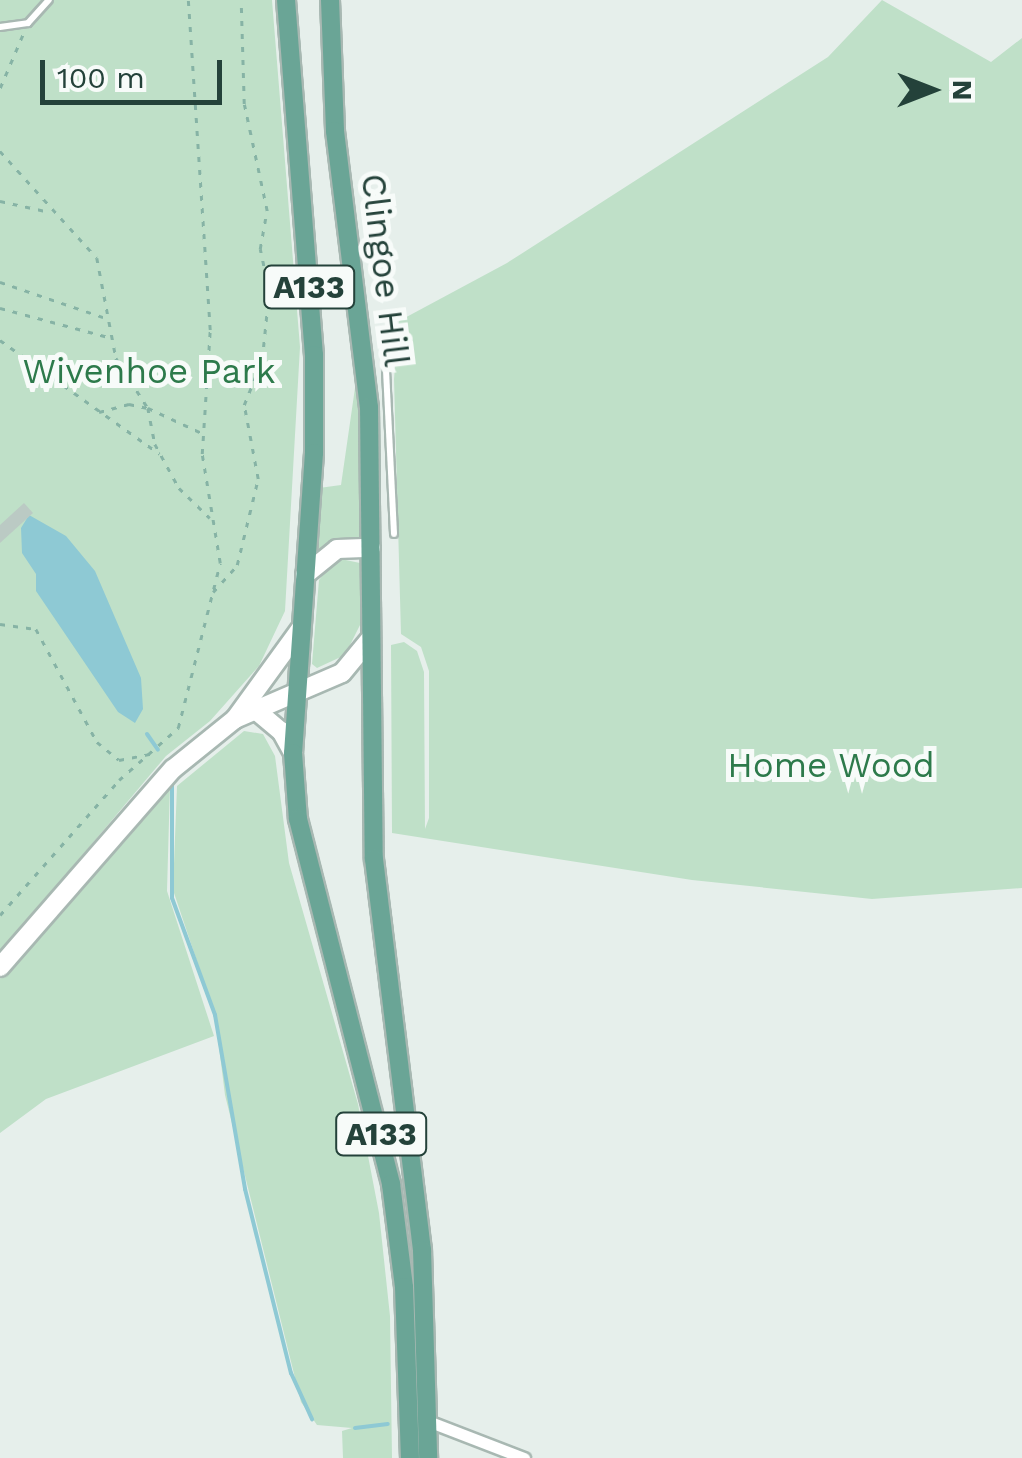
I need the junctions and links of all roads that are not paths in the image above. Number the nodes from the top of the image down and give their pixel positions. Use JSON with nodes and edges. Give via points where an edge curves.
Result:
{"nodes":[{"id":1,"x":49,"y":0,"type":"edge"},
{"id":2,"x":286,"y":0,"type":"edge"},
{"id":3,"x":330,"y":0,"type":"edge"},
{"id":4,"x":0,"y":27,"type":"edge"},
{"id":5,"x":386,"y":370,"type":"dead end"},
{"id":6,"x":394,"y":534,"type":"dead end"},
{"id":7,"x":371,"y":548,"type":"junction"},
{"id":8,"x":306,"y":575,"type":"junction"},
{"id":9,"x":301,"y":628,"type":"junction"},
{"id":10,"x":371,"y":638,"type":"junction"},
{"id":11,"x":295,"y":694,"type":"junction"},
{"id":12,"x":258,"y":712,"type":"junction"},
{"id":13,"x":235,"y":719,"type":"junction"},
{"id":14,"x":293,"y":753,"type":"junction"},
{"id":15,"x":0,"y":967,"type":"edge"},
{"id":16,"x":428,"y":1421,"type":"junction"},
{"id":17,"x":410,"y":1458,"type":"edge"},
{"id":18,"x":428,"y":1458,"type":"edge"},
{"id":19,"x":524,"y":1458,"type":"edge"}],
"edges":[{"from":1,"to":4,"type":"lane","via":[[28,23]]},
{"from":2,"to":8,"type":"main road","number":"A133","via":[[314,356]]},
{"from":3,"to":7,"type":"main road","name":"Clingoe Hill","number":"A133","via":[[335,131],[369,406]]},
{"from":5,"to":6,"type":"lane"},
{"from":7,"to":8,"type":"main road","via":[[337,550]]},
{"from":7,"to":10,"type":"main road","number":"A133"},
{"from":8,"to":9,"type":"main road","number":"A133"},
{"from":9,"to":11,"type":"main road","number":"A133"},
{"from":9,"to":13,"type":"main road"},
{"from":10,"to":11,"type":"main road","via":[[342,673]]},
{"from":10,"to":16,"type":"main road","number":"A133","via":[[374,860],[415,1182]]},
{"from":11,"to":12,"type":"main road"},
{"from":11,"to":14,"type":"main road","number":"A133"},
{"from":12,"to":13,"type":"main road"},
{"from":12,"to":14,"type":"main road","via":[[281,731]]},
{"from":13,"to":15,"type":"main road","via":[[172,769]]},
{"from":14,"to":17,"type":"main road","number":"A133","via":[[305,863],[391,1184],[410,1374]]},
{"from":16,"to":18,"type":"main road","number":"A133"},
{"from":16,"to":19,"type":"street"}]}
